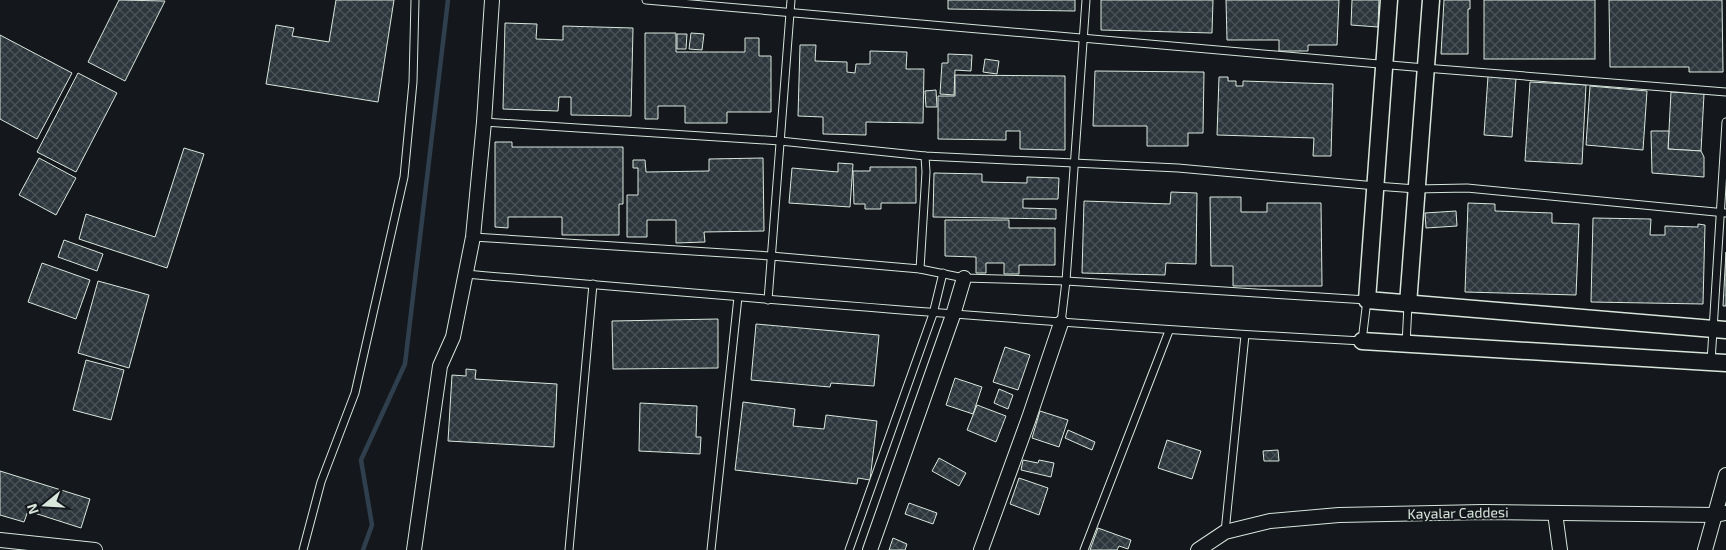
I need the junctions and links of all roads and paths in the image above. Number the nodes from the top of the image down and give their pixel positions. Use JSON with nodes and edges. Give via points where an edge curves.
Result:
{"nodes":[{"id":1,"x":415,"y":0,"type":"edge"},
{"id":2,"x":492,"y":0,"type":"edge"},
{"id":3,"x":646,"y":0,"type":"edge"},
{"id":4,"x":791,"y":0,"type":"edge"},
{"id":5,"x":1086,"y":0,"type":"edge"},
{"id":6,"x":1389,"y":0,"type":"edge"},
{"id":7,"x":1431,"y":0,"type":"edge"},
{"id":8,"x":790,"y":12,"type":"junction"},
{"id":9,"x":1083,"y":38,"type":"junction"},
{"id":10,"x":1385,"y":64,"type":"junction"},
{"id":11,"x":1425,"y":68,"type":"junction"},
{"id":12,"x":1726,"y":92,"type":"edge"},
{"id":13,"x":484,"y":122,"type":"junction"},
{"id":14,"x":1726,"y":122,"type":"edge"},
{"id":15,"x":780,"y":141,"type":"junction"},
{"id":16,"x":924,"y":156,"type":"junction"},
{"id":17,"x":1073,"y":162,"type":"junction"},
{"id":18,"x":1376,"y":186,"type":"junction"},
{"id":19,"x":1416,"y":189,"type":"junction"},
{"id":20,"x":1722,"y":212,"type":"edge"},
{"id":21,"x":473,"y":237,"type":"junction"},
{"id":22,"x":770,"y":256,"type":"junction"},
{"id":23,"x":920,"y":269,"type":"junction"},
{"id":24,"x":943,"y":273,"type":"junction"},
{"id":25,"x":465,"y":274,"type":"junction"},
{"id":26,"x":964,"y":278,"type":"junction"},
{"id":27,"x":1066,"y":281,"type":"junction"},
{"id":28,"x":593,"y":284,"type":"junction"},
{"id":29,"x":738,"y":296,"type":"junction"},
{"id":30,"x":768,"y":300,"type":"junction"},
{"id":31,"x":1368,"y":300,"type":"junction"},
{"id":32,"x":1408,"y":304,"type":"junction"},
{"id":33,"x":933,"y":314,"type":"junction"},
{"id":34,"x":953,"y":315,"type":"junction"},
{"id":35,"x":1061,"y":323,"type":"junction"},
{"id":36,"x":1719,"y":329,"type":"edge"},
{"id":37,"x":1169,"y":331,"type":"junction"},
{"id":38,"x":1245,"y":335,"type":"junction"},
{"id":39,"x":1362,"y":341,"type":"junction"},
{"id":40,"x":1406,"y":346,"type":"junction"},
{"id":41,"x":1718,"y":363,"type":"edge"},
{"id":42,"x":1726,"y":475,"type":"edge"},
{"id":43,"x":1556,"y":513,"type":"junction"},
{"id":44,"x":1720,"y":514,"type":"edge"},
{"id":45,"x":1225,"y":532,"type":"junction"},
{"id":46,"x":0,"y":540,"type":"edge"},
{"id":47,"x":95,"y":550,"type":"edge"},
{"id":48,"x":303,"y":550,"type":"edge"},
{"id":49,"x":414,"y":550,"type":"edge"},
{"id":50,"x":569,"y":550,"type":"edge"},
{"id":51,"x":711,"y":550,"type":"edge"},
{"id":52,"x":849,"y":550,"type":"edge"},
{"id":53,"x":870,"y":550,"type":"edge"},
{"id":54,"x":981,"y":550,"type":"edge"},
{"id":55,"x":1084,"y":550,"type":"edge"},
{"id":56,"x":1198,"y":550,"type":"edge"},
{"id":57,"x":1560,"y":550,"type":"edge"},
{"id":58,"x":1705,"y":550,"type":"edge"}],
"edges":[{"from":1,"to":48,"type":"lane","via":[[413,82],[404,177],[355,393],[321,482]]},
{"from":2,"to":13,"type":"street"},
{"from":3,"to":8,"type":"lane"},
{"from":4,"to":8,"type":"lane"},
{"from":5,"to":9,"type":"lane"},
{"from":6,"to":10,"type":"street"},
{"from":7,"to":11,"type":"street"},
{"from":8,"to":9,"type":"lane"},
{"from":8,"to":15,"type":"lane"},
{"from":9,"to":10,"type":"lane"},
{"from":9,"to":17,"type":"lane"},
{"from":10,"to":11,"type":"lane"},
{"from":10,"to":18,"type":"street"},
{"from":11,"to":12,"type":"lane"},
{"from":11,"to":19,"type":"street"},
{"from":13,"to":15,"type":"lane"},
{"from":13,"to":21,"type":"street"},
{"from":14,"to":20,"type":"lane"},
{"from":15,"to":16,"type":"lane"},
{"from":15,"to":22,"type":"lane"},
{"from":16,"to":17,"type":"lane"},
{"from":16,"to":23,"type":"lane","via":[[926,172]]},
{"from":17,"to":18,"type":"lane"},
{"from":17,"to":27,"type":"lane"},
{"from":18,"to":19,"type":"lane"},
{"from":18,"to":31,"type":"street"},
{"from":19,"to":20,"type":"lane","via":[[1467,188]]},
{"from":19,"to":32,"type":"street"},
{"from":20,"to":36,"type":"lane"},
{"from":21,"to":22,"type":"lane"},
{"from":21,"to":25,"type":"street"},
{"from":22,"to":23,"type":"lane"},
{"from":22,"to":30,"type":"lane"},
{"from":23,"to":24,"type":"lane"},
{"from":24,"to":26,"type":"lane"},
{"from":24,"to":33,"type":"lane"},
{"from":25,"to":28,"type":"lane"},
{"from":25,"to":49,"type":"street","via":[[452,337],[440,366]]},
{"from":26,"to":27,"type":"lane"},
{"from":26,"to":34,"type":"street"},
{"from":27,"to":31,"type":"lane"},
{"from":27,"to":35,"type":"lane"},
{"from":28,"to":29,"type":"lane"},
{"from":28,"to":50,"type":"lane"},
{"from":29,"to":30,"type":"lane"},
{"from":29,"to":51,"type":"lane"},
{"from":30,"to":33,"type":"lane"},
{"from":31,"to":32,"type":"street"},
{"from":31,"to":39,"type":"lane"},
{"from":32,"to":36,"type":"street"},
{"from":32,"to":40,"type":"lane"},
{"from":33,"to":34,"type":"lane"},
{"from":33,"to":52,"type":"lane"},
{"from":34,"to":35,"type":"lane"},
{"from":34,"to":53,"type":"street"},
{"from":35,"to":37,"type":"lane"},
{"from":35,"to":54,"type":"street"},
{"from":36,"to":41,"type":"lane"},
{"from":37,"to":38,"type":"lane"},
{"from":37,"to":55,"type":"lane"},
{"from":38,"to":39,"type":"lane"},
{"from":38,"to":45,"type":"lane"},
{"from":39,"to":40,"type":"street"},
{"from":40,"to":41,"type":"street"},
{"from":42,"to":44,"type":"street"},
{"from":43,"to":44,"type":"street","name":"Kayalar Caddesi"},
{"from":43,"to":45,"type":"street","name":"Kayalar Caddesi","via":[[1338,515],[1270,521]]},
{"from":43,"to":57,"type":"street"},
{"from":44,"to":58,"type":"street"},
{"from":45,"to":56,"type":"street","name":"Kayalar Caddesi"},
{"from":46,"to":47,"type":"street"}]}
